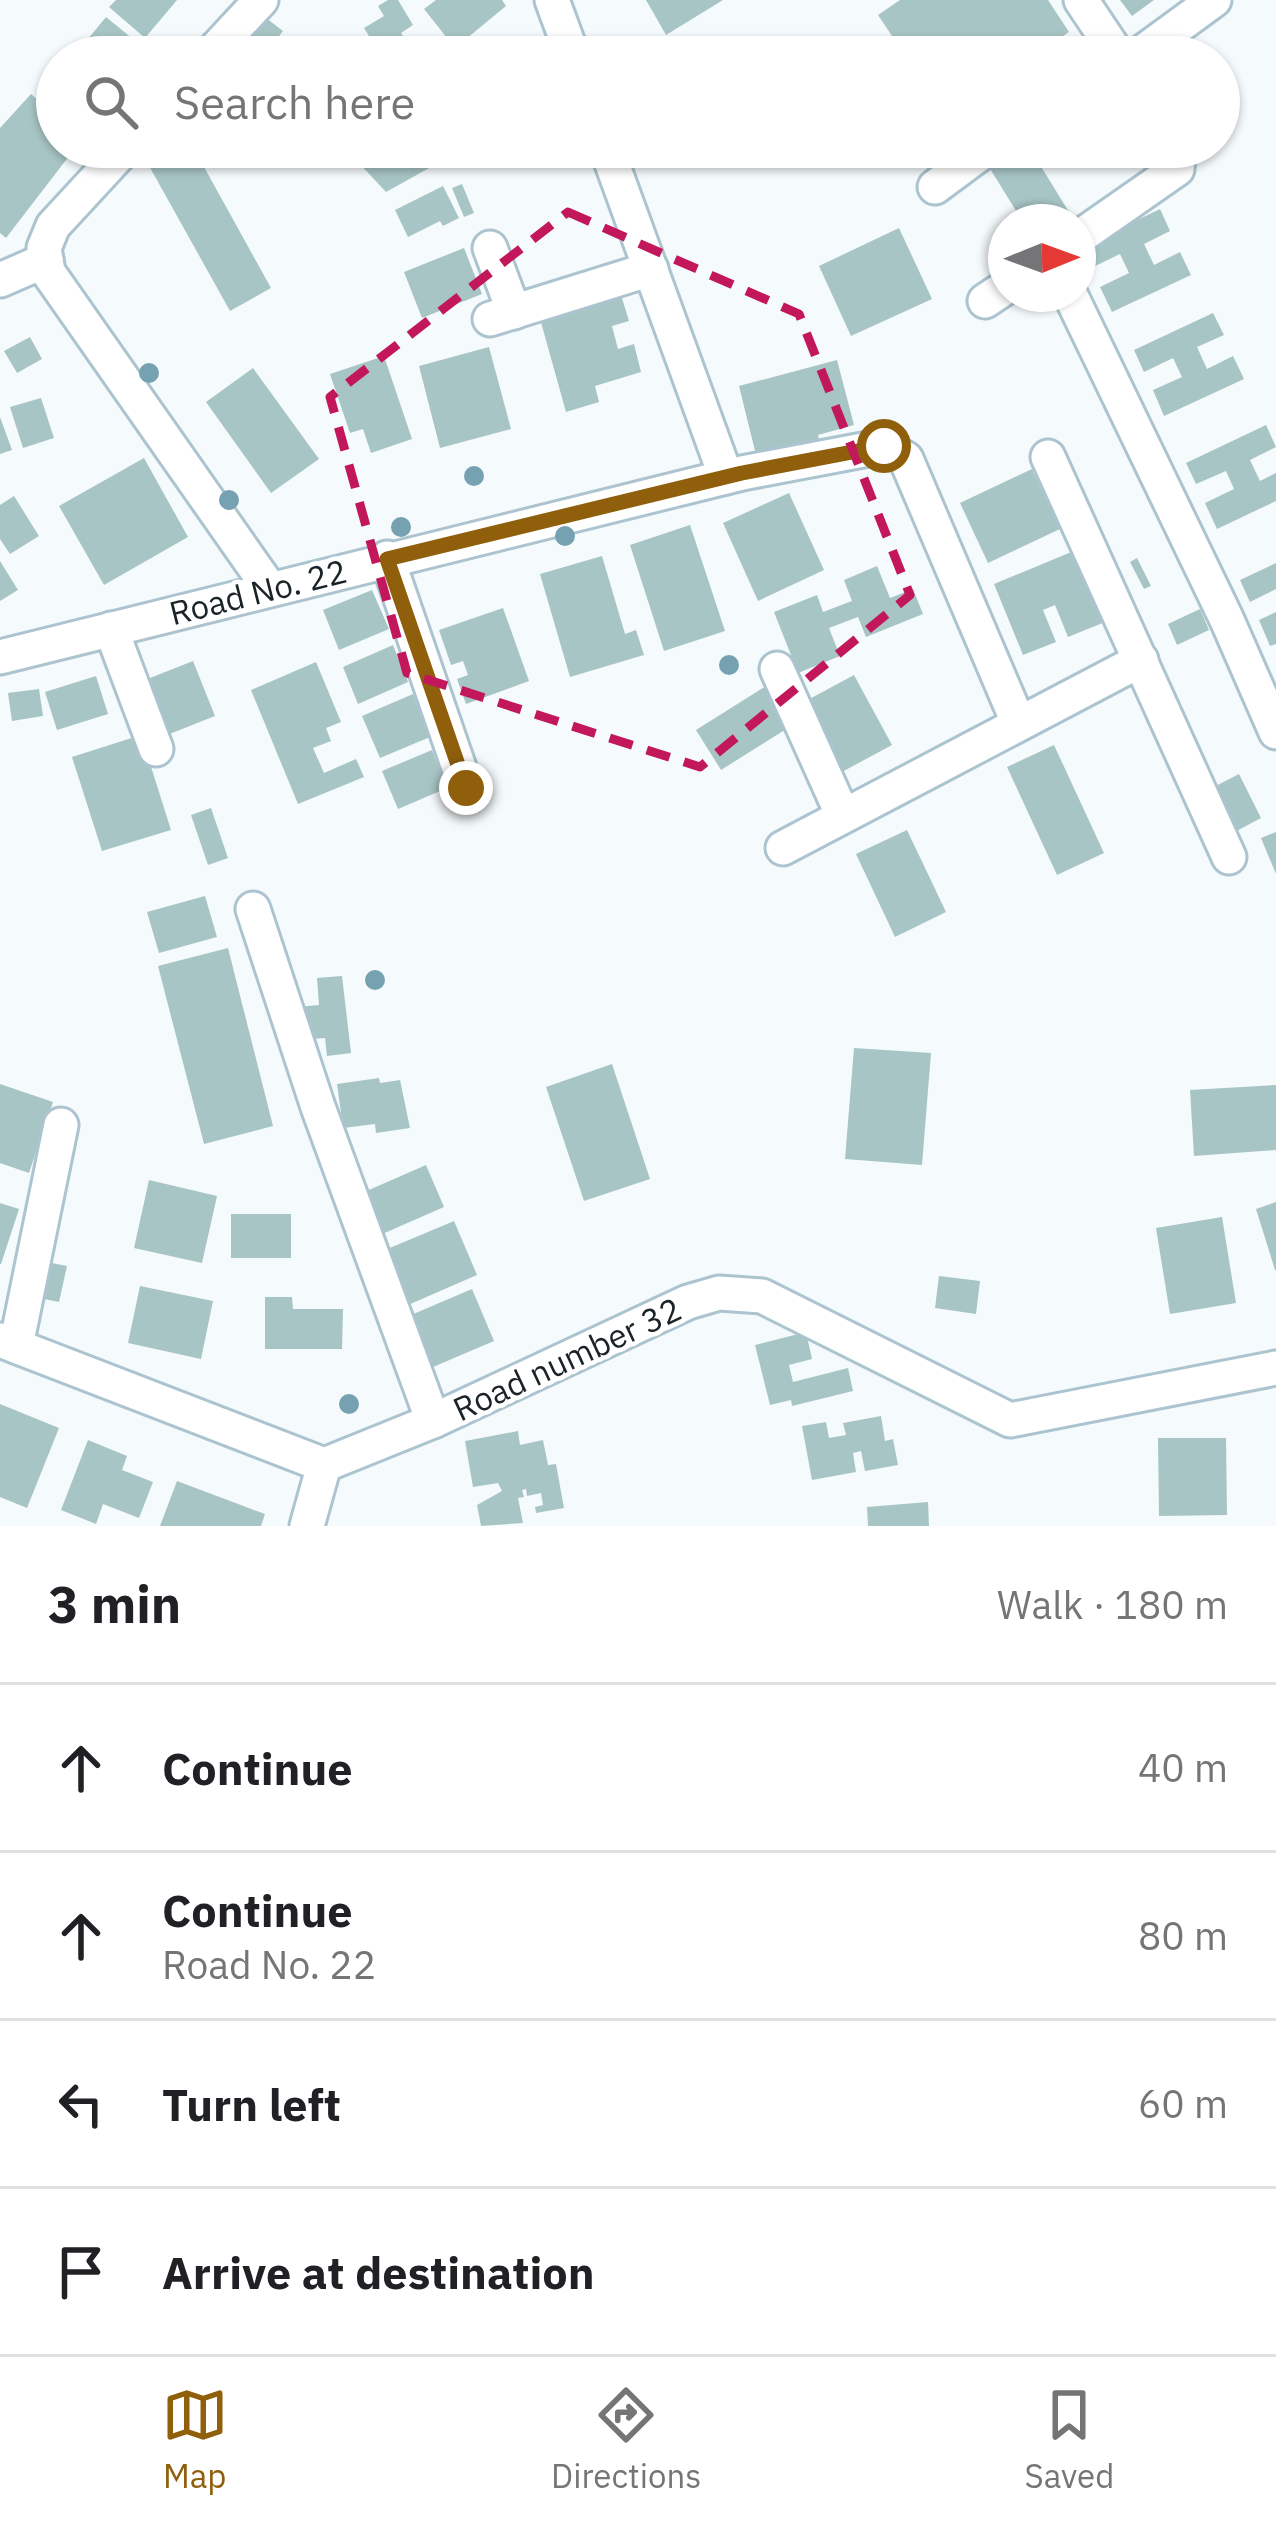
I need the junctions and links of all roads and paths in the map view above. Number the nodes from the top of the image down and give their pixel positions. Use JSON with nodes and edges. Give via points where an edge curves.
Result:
{"nodes":[{"id":1,"x":261,"y":0,"type":"edge"},
{"id":2,"x":552,"y":0,"type":"edge"},
{"id":3,"x":1081,"y":0,"type":"edge"},
{"id":4,"x":1214,"y":0,"type":"edge"},
{"id":5,"x":228,"y":36,"type":"edge"},
{"id":6,"x":565,"y":36,"type":"edge"},
{"id":7,"x":1106,"y":36,"type":"edge"},
{"id":8,"x":1154,"y":36,"type":"edge"},
{"id":9,"x":107,"y":168,"type":"edge"},
{"id":10,"x":614,"y":168,"type":"edge"},
{"id":11,"x":961,"y":168,"type":"edge"},
{"id":12,"x":1177,"y":168,"type":"edge"},
{"id":13,"x":935,"y":187,"type":"dead end"},
{"id":14,"x":1096,"y":226,"type":"edge"},
{"id":15,"x":490,"y":248,"type":"dead end"},
{"id":16,"x":46,"y":260,"type":"junction"},
{"id":17,"x":651,"y":269,"type":"junction"},
{"id":18,"x":0,"y":280,"type":"edge"},
{"id":19,"x":1079,"y":312,"type":"edge"},
{"id":20,"x":1048,"y":457,"type":"dead end"},
{"id":21,"x":726,"y":477,"type":"junction"},
{"id":22,"x":387,"y":559,"type":"junction"},
{"id":23,"x":270,"y":589,"type":"junction"},
{"id":24,"x":111,"y":629,"type":"junction"},
{"id":25,"x":0,"y":657,"type":"edge"},
{"id":26,"x":1141,"y":659,"type":"junction"},
{"id":27,"x":778,"y":669,"type":"dead end"},
{"id":28,"x":1018,"y":722,"type":"junction"},
{"id":29,"x":1276,"y":732,"type":"edge"},
{"id":30,"x":156,"y":749,"type":"dead end"},
{"id":31,"x":466,"y":788,"type":"dead end"},
{"id":32,"x":843,"y":816,"type":"junction"},
{"id":33,"x":783,"y":848,"type":"dead end"},
{"id":34,"x":1228,"y":857,"type":"dead end"},
{"id":35,"x":253,"y":909,"type":"dead end"},
{"id":36,"x":61,"y":1125,"type":"dead end"},
{"id":37,"x":8,"y":1343,"type":"edge"},
{"id":38,"x":1276,"y":1368,"type":"edge"},
{"id":39,"x":433,"y":1421,"type":"junction"},
{"id":40,"x":324,"y":1465,"type":"junction"},
{"id":41,"x":307,"y":1526,"type":"edge"}],
"edges":[{"from":1,"to":5,"type":"street"},
{"from":2,"to":6,"type":"street"},
{"from":3,"to":7,"type":"street"},
{"from":4,"to":8,"type":"street"},
{"from":9,"to":16,"type":"street","via":[[53,226]]},
{"from":10,"to":17,"type":"street"},
{"from":11,"to":13,"type":"street"},
{"from":12,"to":14,"type":"street"},
{"from":15,"to":17,"type":"street","via":[[502,316]]},
{"from":16,"to":18,"type":"street"},
{"from":16,"to":23,"type":"street"},
{"from":17,"to":21,"type":"street"},
{"from":19,"to":29,"type":"street"},
{"from":20,"to":26,"type":"street"},
{"from":21,"to":22,"type":"street","name":"Road No. 22"},
{"from":21,"to":28,"type":"street","name":"Road No. 22","via":[[872,446],[896,449]]},
{"from":22,"to":23,"type":"street","name":"Road No. 22"},
{"from":22,"to":31,"type":"street"},
{"from":23,"to":24,"type":"street","name":"Road No. 22"},
{"from":24,"to":25,"type":"street","name":"Road No. 22"},
{"from":24,"to":30,"type":"street"},
{"from":26,"to":28,"type":"street"},
{"from":26,"to":34,"type":"street"},
{"from":27,"to":32,"type":"street"},
{"from":28,"to":32,"type":"street"},
{"from":32,"to":33,"type":"street"},
{"from":35,"to":39,"type":"street"},
{"from":36,"to":37,"type":"street"},
{"from":37,"to":40,"type":"street"},
{"from":38,"to":39,"type":"street","name":"Road number 32","via":[[1010,1420],[762,1296],[719,1293]]},
{"from":39,"to":40,"type":"street","name":"Road number 32"},
{"from":40,"to":41,"type":"street"}]}
